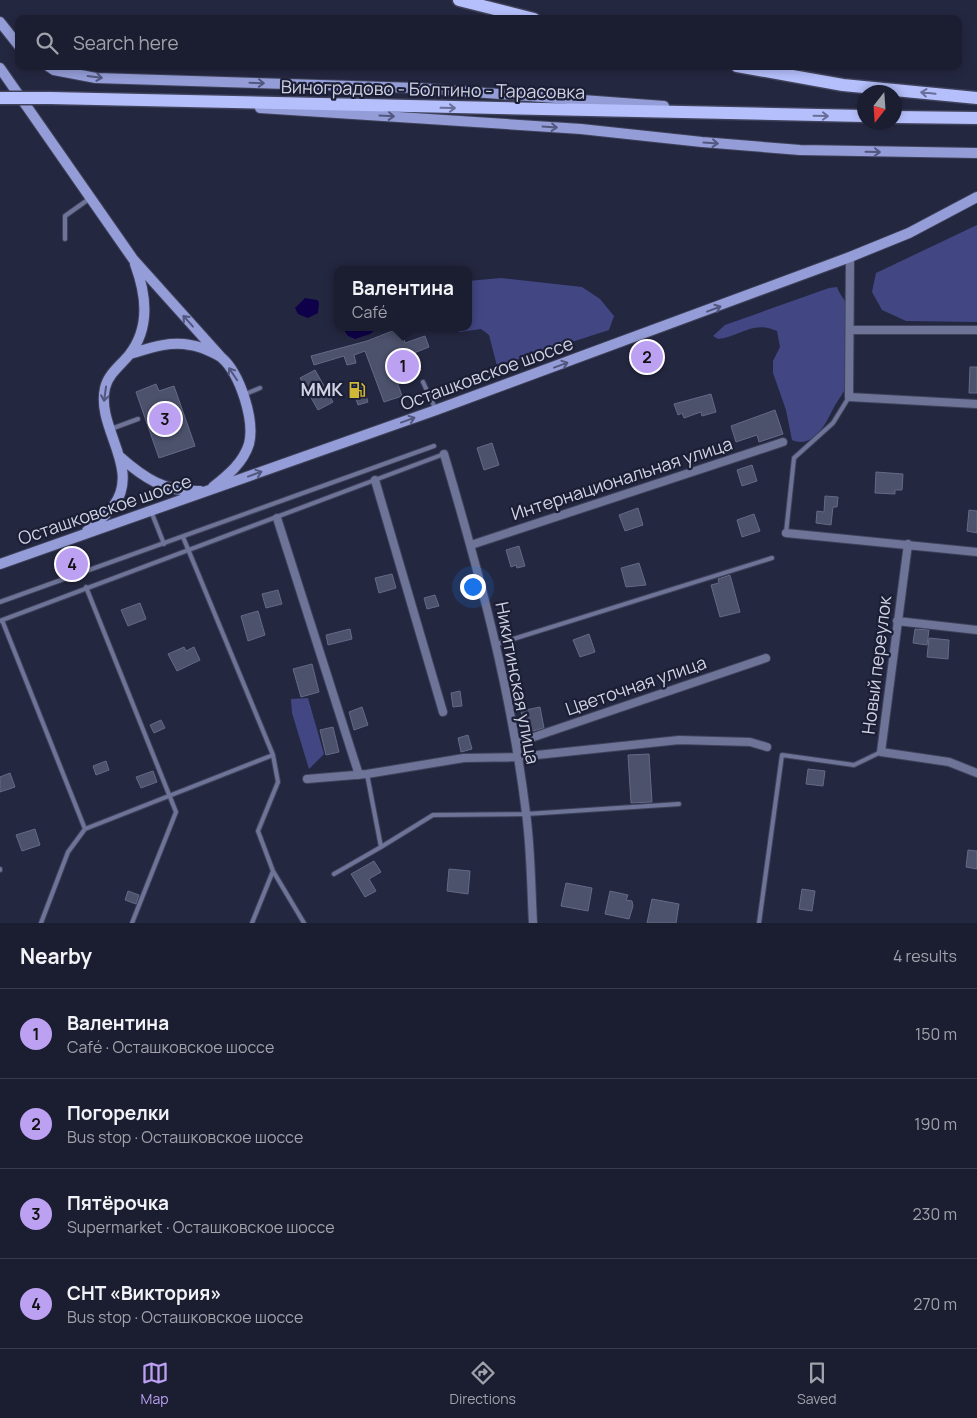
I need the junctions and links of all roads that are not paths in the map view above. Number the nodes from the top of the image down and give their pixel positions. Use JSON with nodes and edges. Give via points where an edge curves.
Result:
{"nodes":[{"id":1,"x":459,"y":0,"type":"edge"},
{"id":2,"x":518,"y":15,"type":"edge"},
{"id":3,"x":0,"y":22,"type":"edge"},
{"id":4,"x":15,"y":41,"type":"edge"},
{"id":5,"x":0,"y":68,"type":"edge"},
{"id":6,"x":54,"y":70,"type":"edge"},
{"id":7,"x":759,"y":70,"type":"edge"},
{"id":8,"x":0,"y":98,"type":"edge"},
{"id":9,"x":977,"y":98,"type":"edge"},
{"id":10,"x":112,"y":100,"type":"junction"},
{"id":11,"x":792,"y":115,"type":"junction"},
{"id":12,"x":857,"y":116,"type":"edge"},
{"id":13,"x":902,"y":117,"type":"edge"},
{"id":14,"x":977,"y":118,"type":"edge"},
{"id":15,"x":977,"y":153,"type":"edge"},
{"id":16,"x":977,"y":197,"type":"edge"},
{"id":17,"x":90,"y":198,"type":"junction"},
{"id":18,"x":65,"y":239,"type":"dead end"},
{"id":19,"x":850,"y":257,"type":"junction"},
{"id":20,"x":133,"y":259,"type":"junction"},
{"id":21,"x":850,"y":330,"type":"junction"},
{"id":22,"x":977,"y":330,"type":"edge"},
{"id":23,"x":130,"y":354,"type":"junction"},
{"id":24,"x":221,"y":358,"type":"junction"},
{"id":25,"x":423,"y":382,"type":"dead end"},
{"id":26,"x":260,"y":388,"type":"dead end"},
{"id":27,"x":243,"y":395,"type":"junction"},
{"id":28,"x":849,"y":397,"type":"junction"},
{"id":29,"x":977,"y":404,"type":"edge"},
{"id":30,"x":436,"y":410,"type":"junction"},
{"id":31,"x":138,"y":419,"type":"dead end"},
{"id":32,"x":109,"y":430,"type":"junction"},
{"id":33,"x":783,"y":442,"type":"dead end"},
{"id":34,"x":434,"y":446,"type":"dead end"},
{"id":35,"x":444,"y":454,"type":"joint"},
{"id":36,"x":119,"y":456,"type":"junction"},
{"id":37,"x":375,"y":480,"type":"junction"},
{"id":38,"x":209,"y":491,"type":"junction"},
{"id":39,"x":151,"y":511,"type":"junction"},
{"id":40,"x":277,"y":518,"type":"junction"},
{"id":41,"x":786,"y":533,"type":"joint"},
{"id":42,"x":84,"y":534,"type":"junction"},
{"id":43,"x":183,"y":537,"type":"junction"},
{"id":44,"x":164,"y":544,"type":"junction"},
{"id":45,"x":908,"y":544,"type":"junction"},
{"id":46,"x":471,"y":545,"type":"junction"},
{"id":47,"x":188,"y":551,"type":"junction"},
{"id":48,"x":977,"y":552,"type":"edge"},
{"id":49,"x":772,"y":558,"type":"dead end"},
{"id":50,"x":0,"y":564,"type":"edge"},
{"id":51,"x":86,"y":587,"type":"junction"},
{"id":52,"x":0,"y":602,"type":"edge"},
{"id":53,"x":1,"y":621,"type":"edge"},
{"id":54,"x":897,"y":621,"type":"junction"},
{"id":55,"x":977,"y":630,"type":"edge"},
{"id":56,"x":497,"y":644,"type":"junction"},
{"id":57,"x":766,"y":658,"type":"dead end"},
{"id":58,"x":443,"y":712,"type":"dead end"},
{"id":59,"x":516,"y":743,"type":"junction"},
{"id":60,"x":767,"y":747,"type":"dead end"},
{"id":61,"x":881,"y":752,"type":"junction"},
{"id":62,"x":273,"y":755,"type":"junction"},
{"id":63,"x":518,"y":758,"type":"junction"},
{"id":64,"x":977,"y":773,"type":"edge"},
{"id":65,"x":363,"y":775,"type":"junction"},
{"id":66,"x":306,"y":779,"type":"dead end"},
{"id":67,"x":170,"y":796,"type":"junction"},
{"id":68,"x":679,"y":804,"type":"dead end"},
{"id":69,"x":526,"y":814,"type":"junction"},
{"id":70,"x":86,"y":829,"type":"junction"},
{"id":71,"x":381,"y":847,"type":"junction"},
{"id":72,"x":273,"y":871,"type":"junction"},
{"id":73,"x":334,"y":874,"type":"dead end"},
{"id":74,"x":41,"y":923,"type":"edge"},
{"id":75,"x":132,"y":923,"type":"edge"},
{"id":76,"x":252,"y":923,"type":"edge"},
{"id":77,"x":304,"y":923,"type":"edge"},
{"id":78,"x":533,"y":923,"type":"edge"},
{"id":79,"x":759,"y":923,"type":"edge"}],
"edges":[{"from":1,"to":2,"type":"main road"},
{"from":3,"to":4,"type":"main road"},
{"from":5,"to":17,"type":"main road"},
{"from":6,"to":11,"type":"main road","one_way":true,"via":[[96,78],[418,88]]},
{"from":9,"to":7,"type":"main road","one_way":true,"via":[[843,85]]},
{"from":8,"to":10,"type":"main road","name":"Виноградово - Болтино - Тарасовка","bridge":true},
{"from":10,"to":11,"type":"main road","name":"Виноградово - Болтино - Тарасовка","one_way":true},
{"from":10,"to":15,"type":"main road","one_way":true,"via":[[581,129],[800,150]]},
{"from":11,"to":12,"type":"main road","name":"Виноградово - Болтино - Тарасовка","one_way":true},
{"from":13,"to":14,"type":"main road"},
{"from":16,"to":19,"type":"main road","name":"Осташковское шоссе","via":[[910,233]]},
{"from":17,"to":18,"type":"lane","via":[[65,216]]},
{"from":17,"to":20,"type":"main road"},
{"from":19,"to":21,"type":"street"},
{"from":30,"to":19,"type":"main road","name":"Осташковское шоссе","one_way":true},
{"from":20,"to":23,"type":"main road","via":[[146,302],[142,329]]},
{"from":24,"to":20,"type":"main road","one_way":true},
{"from":21,"to":22,"type":"street"},
{"from":21,"to":28,"type":"street"},
{"from":23,"to":24,"type":"main road","via":[[170,343],[192,345]]},
{"from":23,"to":32,"type":"main road","one_way":true,"via":[[105,386],[103,409]]},
{"from":27,"to":24,"type":"main road","one_way":true,"via":[[236,377]]},
{"from":25,"to":30,"type":"lane"},
{"from":26,"to":27,"type":"lane"},
{"from":27,"to":38,"type":"main road","via":[[249,413],[249,443],[238,466]]},
{"from":28,"to":29,"type":"street"},
{"from":28,"to":41,"type":"lane","via":[[833,424],[794,458]]},
{"from":38,"to":30,"type":"main road","name":"Осташковское шоссе","one_way":true},
{"from":31,"to":32,"type":"lane"},
{"from":32,"to":36,"type":"main road"},
{"from":33,"to":46,"type":"street","name":"Интернациональная улица"},
{"from":34,"to":43,"type":"lane"},
{"from":35,"to":37,"type":"lane"},
{"from":35,"to":46,"type":"street","name":"Никитинская улица"},
{"from":36,"to":38,"type":"main road","via":[[149,481],[180,492]]},
{"from":36,"to":42,"type":"main road","via":[[124,476],[121,494],[114,506]]},
{"from":37,"to":40,"type":"lane"},
{"from":37,"to":58,"type":"street"},
{"from":38,"to":39,"type":"main road","name":"Осташковское шоссе"},
{"from":39,"to":42,"type":"main road","name":"Осташковское шоссе"},
{"from":39,"to":44,"type":"lane"},
{"from":40,"to":47,"type":"lane"},
{"from":40,"to":65,"type":"street"},
{"from":41,"to":45,"type":"street"},
{"from":42,"to":50,"type":"main road","name":"Осташковское шоссе"},
{"from":43,"to":44,"type":"lane"},
{"from":43,"to":47,"type":"lane"},
{"from":44,"to":52,"type":"lane"},
{"from":45,"to":48,"type":"street"},
{"from":45,"to":54,"type":"street","name":"Новый переулок"},
{"from":46,"to":56,"type":"street","name":"Никитинская улица"},
{"from":47,"to":51,"type":"lane"},
{"from":47,"to":62,"type":"lane"},
{"from":49,"to":56,"type":"lane"},
{"from":51,"to":53,"type":"lane"},
{"from":51,"to":67,"type":"lane"},
{"from":53,"to":70,"type":"lane"},
{"from":54,"to":55,"type":"street"},
{"from":54,"to":61,"type":"street","name":"Новый переулок"},
{"from":56,"to":59,"type":"street","name":"Никитинская улица"},
{"from":57,"to":59,"type":"street","name":"Цветочная улица"},
{"from":59,"to":63,"type":"street","name":"Никитинская улица"},
{"from":60,"to":63,"type":"street","via":[[750,742],[679,740]]},
{"from":61,"to":64,"type":"street","name":"Новый переулок","via":[[949,762]]},
{"from":61,"to":79,"type":"lane","via":[[854,765],[782,755]]},
{"from":62,"to":67,"type":"lane"},
{"from":62,"to":72,"type":"lane","via":[[278,782],[258,831]]},
{"from":63,"to":65,"type":"street","via":[[464,758]]},
{"from":63,"to":69,"type":"street","name":"Никитинская улица"},
{"from":65,"to":66,"type":"street"},
{"from":65,"to":71,"type":"lane"},
{"from":67,"to":70,"type":"lane"},
{"from":67,"to":75,"type":"lane","via":[[176,812]]},
{"from":68,"to":69,"type":"lane"},
{"from":69,"to":71,"type":"lane","via":[[434,815]]},
{"from":69,"to":78,"type":"street","name":"Никитинская улица"},
{"from":70,"to":74,"type":"lane","via":[[68,852]]},
{"from":71,"to":73,"type":"lane"},
{"from":72,"to":76,"type":"lane"},
{"from":72,"to":77,"type":"lane"}]}
